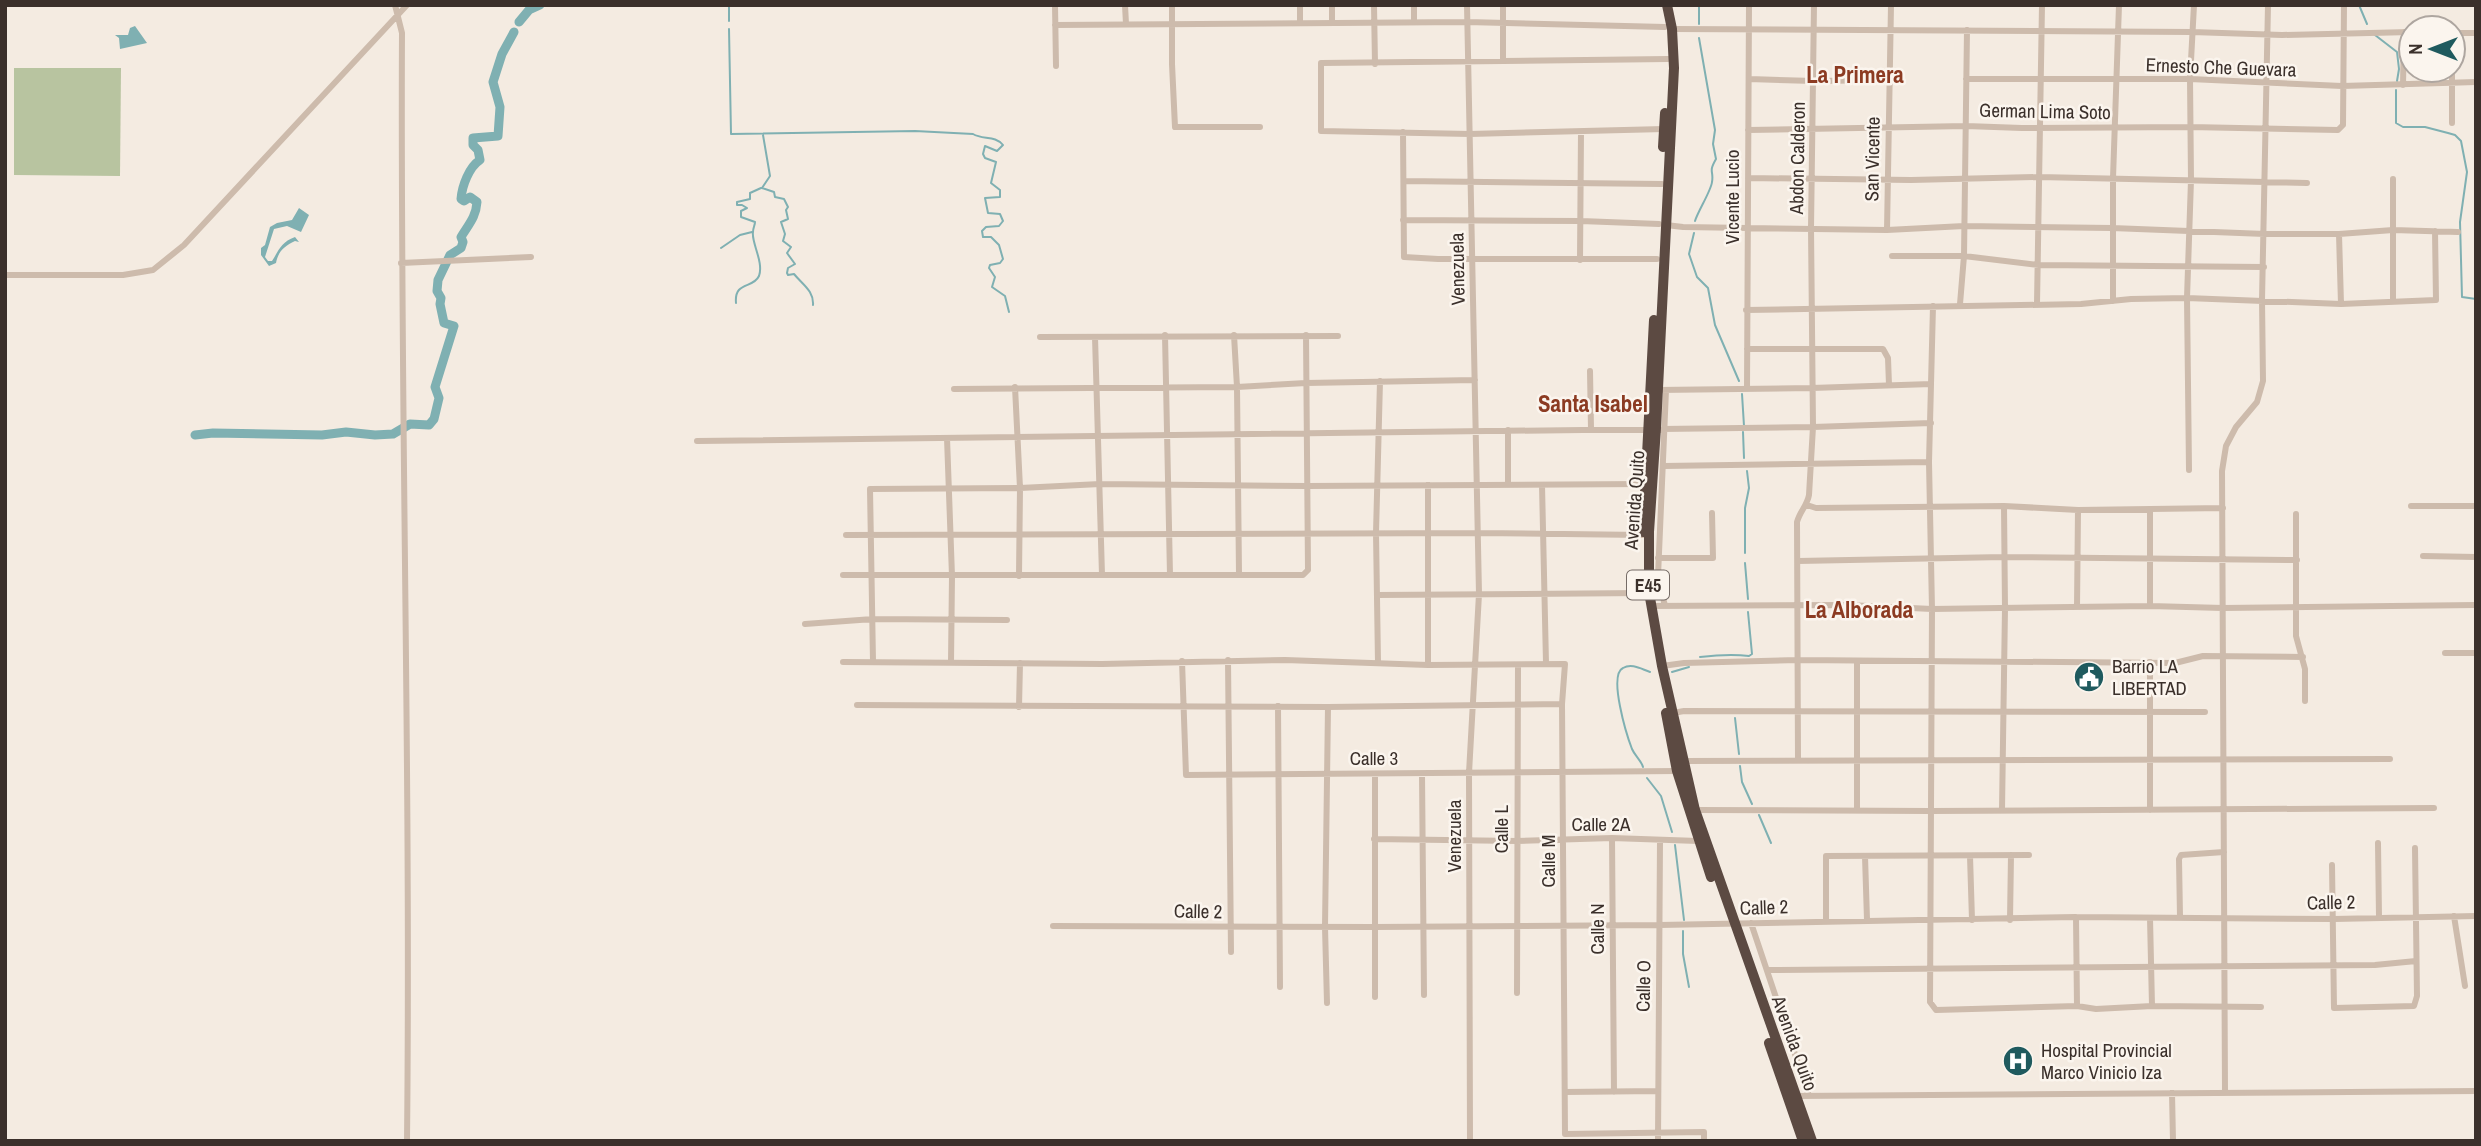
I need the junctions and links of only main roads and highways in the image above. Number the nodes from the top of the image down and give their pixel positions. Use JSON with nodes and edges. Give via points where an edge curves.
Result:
{"nodes":[{"id":1,"x":1660,"y":5,"type":"edge"},
{"id":2,"x":1667,"y":5,"type":"edge"},
{"id":3,"x":1669,"y":28,"type":"junction"},
{"id":4,"x":1662,"y":225,"type":"junction"},
{"id":5,"x":1657,"y":428,"type":"junction"},
{"id":6,"x":1730,"y":924,"type":"junction"},
{"id":7,"x":1803,"y":1141,"type":"edge"},
{"id":8,"x":1812,"y":1141,"type":"edge"}],
"edges":[{"from":1,"to":3,"type":"highway","name":"Avenida Quito","number":"E45"},
{"from":2,"to":3,"type":"highway","name":"Avenida Quito","number":"E45"},
{"from":3,"to":4,"type":"highway","name":"Avenida Quito","number":"E45"},
{"from":3,"to":4,"type":"highway","name":"Avenida Quito","number":"E45","via":[[1674,68]]},
{"from":4,"to":5,"type":"highway","name":"Avenida Quito","number":"E45","via":[[1662,390]]},
{"from":4,"to":5,"type":"highway","name":"Avenida Quito","number":"E45","via":[[1657,259]]},
{"from":5,"to":6,"type":"highway","name":"Avenida Quito","number":"E45","via":[[1647,573],[1651,606],[1695,810]]},
{"from":5,"to":6,"type":"highway","name":"Avenida Quito","number":"E45","via":[[1644,484],[1643,593],[1677,771]]},
{"from":6,"to":7,"type":"highway","name":"Avenida Quito","number":"E45"},
{"from":6,"to":8,"type":"highway","name":"Avenida Quito","number":"E45"}]}
